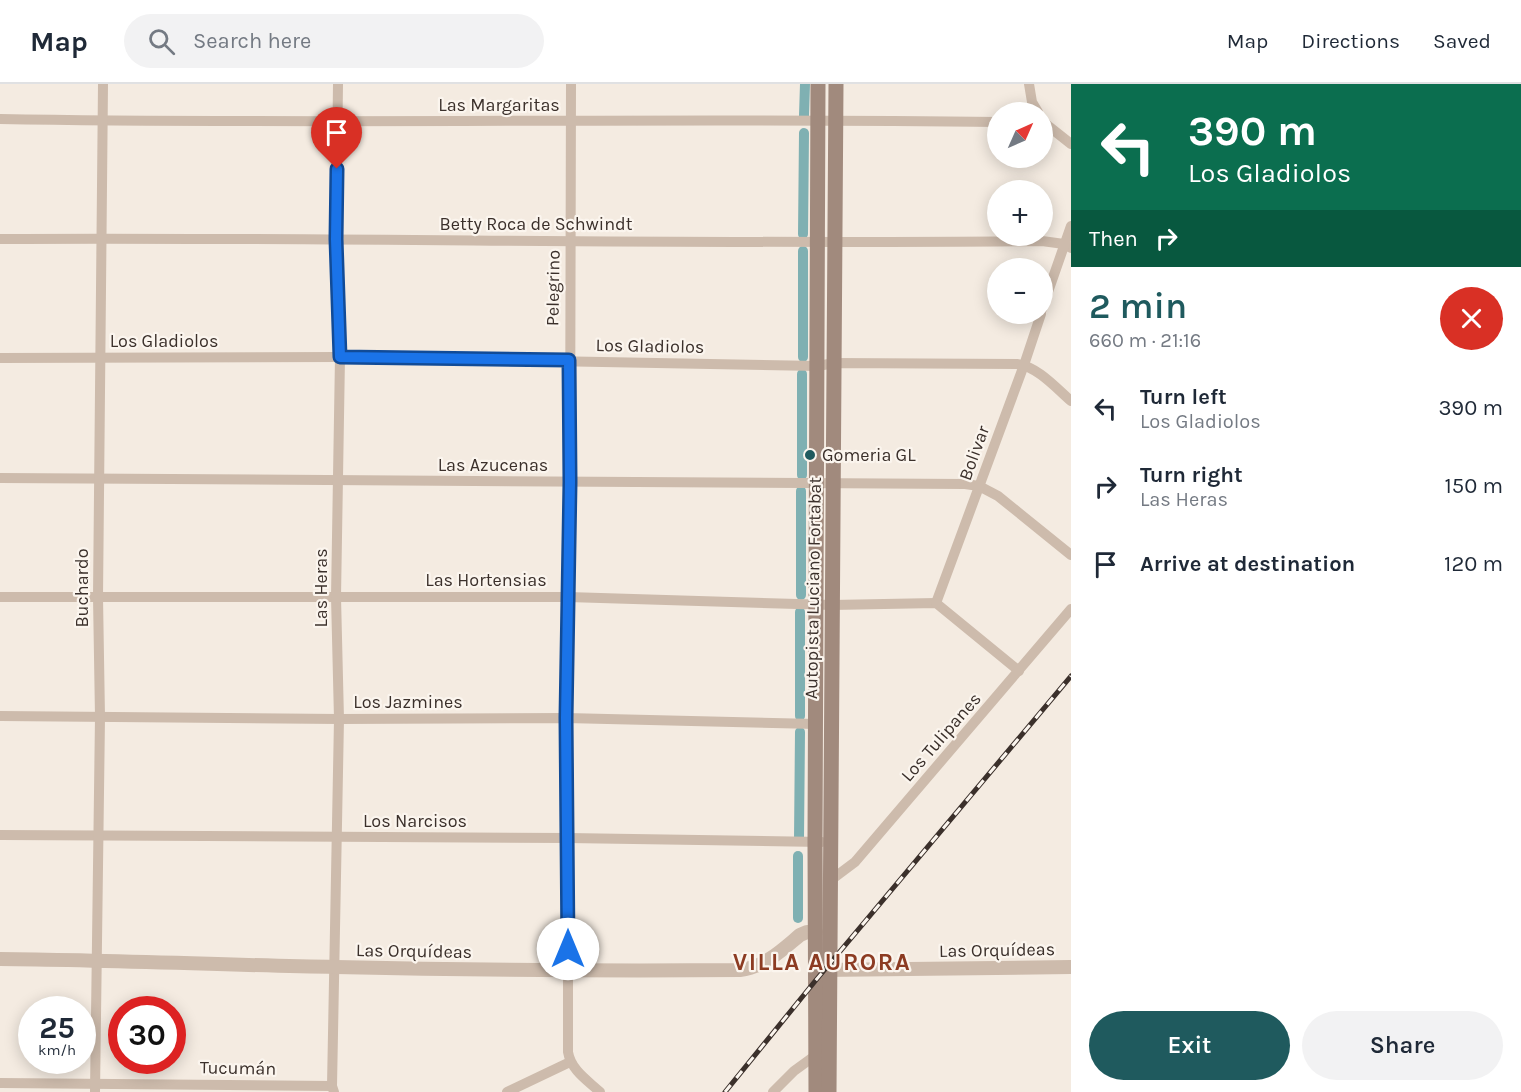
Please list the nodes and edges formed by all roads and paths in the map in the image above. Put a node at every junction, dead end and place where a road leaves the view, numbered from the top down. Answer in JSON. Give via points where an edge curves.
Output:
{"nodes":[{"id":1,"x":103,"y":84,"type":"edge"},
{"id":2,"x":338,"y":84,"type":"edge"},
{"id":3,"x":571,"y":84,"type":"edge"},
{"id":4,"x":818,"y":84,"type":"edge"},
{"id":5,"x":836,"y":84,"type":"edge"},
{"id":6,"x":1029,"y":84,"type":"edge"},
{"id":7,"x":1032,"y":102,"type":"edge"},
{"id":8,"x":0,"y":119,"type":"edge"},
{"id":9,"x":818,"y":120,"type":"junction"},
{"id":10,"x":836,"y":120,"type":"junction"},
{"id":11,"x":102,"y":121,"type":"junction"},
{"id":12,"x":571,"y":121,"type":"junction"},
{"id":13,"x":337,"y":122,"type":"junction"},
{"id":14,"x":987,"y":122,"type":"edge"},
{"id":15,"x":1053,"y":130,"type":"edge"},
{"id":16,"x":1071,"y":144,"type":"edge"},
{"id":17,"x":1071,"y":226,"type":"edge"},
{"id":18,"x":0,"y":238,"type":"edge"},
{"id":19,"x":101,"y":238,"type":"junction"},
{"id":20,"x":336,"y":239,"type":"junction"},
{"id":21,"x":571,"y":240,"type":"junction"},
{"id":22,"x":818,"y":243,"type":"junction"},
{"id":23,"x":834,"y":243,"type":"junction"},
{"id":24,"x":1067,"y":246,"type":"edge"},
{"id":25,"x":1053,"y":281,"type":"edge"},
{"id":26,"x":1038,"y":324,"type":"edge"},
{"id":27,"x":101,"y":357,"type":"junction"},
{"id":28,"x":340,"y":357,"type":"junction"},
{"id":29,"x":0,"y":358,"type":"edge"},
{"id":30,"x":569,"y":360,"type":"junction"},
{"id":31,"x":834,"y":363,"type":"junction"},
{"id":32,"x":1024,"y":365,"type":"junction"},
{"id":33,"x":818,"y":366,"type":"junction"},
{"id":34,"x":1071,"y":401,"type":"edge"},
{"id":35,"x":0,"y":478,"type":"edge"},
{"id":36,"x":100,"y":478,"type":"junction"},
{"id":37,"x":338,"y":480,"type":"junction"},
{"id":38,"x":570,"y":482,"type":"junction"},
{"id":39,"x":817,"y":483,"type":"junction"},
{"id":40,"x":833,"y":483,"type":"junction"},
{"id":41,"x":979,"y":486,"type":"junction"},
{"id":42,"x":1071,"y":555,"type":"edge"},
{"id":43,"x":0,"y":597,"type":"edge"},
{"id":44,"x":98,"y":597,"type":"junction"},
{"id":45,"x":336,"y":597,"type":"junction"},
{"id":46,"x":568,"y":597,"type":"junction"},
{"id":47,"x":936,"y":603,"type":"junction"},
{"id":48,"x":824,"y":604,"type":"junction"},
{"id":49,"x":1071,"y":609,"type":"edge"},
{"id":50,"x":1019,"y":671,"type":"junction"},
{"id":51,"x":0,"y":716,"type":"edge"},
{"id":52,"x":100,"y":717,"type":"junction"},
{"id":53,"x":566,"y":718,"type":"junction"},
{"id":54,"x":339,"y":719,"type":"junction"},
{"id":55,"x":816,"y":724,"type":"junction"},
{"id":56,"x":0,"y":835,"type":"edge"},
{"id":57,"x":99,"y":835,"type":"junction"},
{"id":58,"x":335,"y":837,"type":"junction"},
{"id":59,"x":568,"y":838,"type":"junction"},
{"id":60,"x":822,"y":842,"type":"junction"},
{"id":61,"x":831,"y":880,"type":"junction"},
{"id":62,"x":816,"y":932,"type":"junction"},
{"id":63,"x":0,"y":959,"type":"edge"},
{"id":64,"x":97,"y":960,"type":"junction"},
{"id":65,"x":1071,"y":967,"type":"edge"},
{"id":66,"x":335,"y":968,"type":"junction"},
{"id":67,"x":822,"y":970,"type":"junction"},
{"id":68,"x":568,"y":971,"type":"junction"},
{"id":69,"x":816,"y":1055,"type":"junction"},
{"id":70,"x":570,"y":1062,"type":"junction"},
{"id":71,"x":0,"y":1083,"type":"edge"},
{"id":72,"x":95,"y":1088,"type":"edge"},
{"id":73,"x":333,"y":1089,"type":"edge"},
{"id":74,"x":507,"y":1092,"type":"edge"},
{"id":75,"x":600,"y":1092,"type":"edge"},
{"id":76,"x":773,"y":1092,"type":"edge"},
{"id":77,"x":816,"y":1092,"type":"edge"},
{"id":78,"x":829,"y":1092,"type":"edge"}],
"edges":[{"from":1,"to":11,"type":"street","name":"Buchardo"},
{"from":2,"to":13,"type":"street","name":"Las Heras"},
{"from":3,"to":12,"type":"street","name":"Pelegrino"},
{"from":4,"to":9,"type":"main road","name":"Autopista Luciano Fortabat"},
{"from":5,"to":10,"type":"main road","name":"Autopista Luciano Fortabat"},
{"from":6,"to":7,"type":"street"},
{"from":8,"to":11,"type":"street","name":"Las Margaritas"},
{"from":9,"to":10,"type":"street","name":"Las Margaritas"},
{"from":9,"to":12,"type":"street","name":"Las Margaritas"},
{"from":9,"to":22,"type":"main road","name":"Autopista Luciano Fortabat"},
{"from":10,"to":14,"type":"street","name":"Las Margaritas"},
{"from":10,"to":23,"type":"main road","name":"Autopista Luciano Fortabat"},
{"from":11,"to":13,"type":"street","name":"Las Margaritas"},
{"from":11,"to":19,"type":"street","name":"Buchardo"},
{"from":12,"to":13,"type":"street","name":"Las Margaritas"},
{"from":12,"to":21,"type":"street","name":"Pelegrino"},
{"from":13,"to":20,"type":"street","name":"Las Heras"},
{"from":15,"to":16,"type":"street"},
{"from":17,"to":24,"type":"street"},
{"from":18,"to":19,"type":"street","name":"Betty Roca de Schwindt"},
{"from":19,"to":20,"type":"street","name":"Betty Roca de Schwindt"},
{"from":19,"to":27,"type":"street","name":"Buchardo"},
{"from":20,"to":21,"type":"street","name":"Betty Roca de Schwindt"},
{"from":20,"to":28,"type":"street","name":"Las Heras"},
{"from":21,"to":22,"type":"street","name":"Betty Roca de Schwindt"},
{"from":21,"to":30,"type":"street","name":"Pelegrino"},
{"from":22,"to":23,"type":"street","name":"Betty Roca de Schwindt"},
{"from":22,"to":33,"type":"main road","name":"Autopista Luciano Fortabat"},
{"from":23,"to":24,"type":"street","name":"Betty Roca de Schwindt","via":[[1042,241]]},
{"from":23,"to":31,"type":"main road","name":"Autopista Luciano Fortabat"},
{"from":24,"to":25,"type":"street"},
{"from":26,"to":32,"type":"street","name":"Bolivar"},
{"from":27,"to":28,"type":"street","name":"Los Gladiolos"},
{"from":27,"to":29,"type":"street","name":"Los Gladiolos"},
{"from":27,"to":36,"type":"street","name":"Buchardo"},
{"from":28,"to":30,"type":"street","name":"Los Gladiolos"},
{"from":28,"to":37,"type":"street","name":"Las Heras"},
{"from":30,"to":33,"type":"street","name":"Los Gladiolos"},
{"from":30,"to":38,"type":"street","name":"Pelegrino"},
{"from":31,"to":32,"type":"street","name":"Los Gladiolos"},
{"from":31,"to":33,"type":"street","name":"Los Gladiolos"},
{"from":31,"to":40,"type":"main road","name":"Autopista Luciano Fortabat"},
{"from":32,"to":34,"type":"street"},
{"from":32,"to":41,"type":"street","name":"Bolivar"},
{"from":33,"to":39,"type":"main road","name":"Autopista Luciano Fortabat"},
{"from":35,"to":36,"type":"street","name":"Las Azucenas"},
{"from":36,"to":37,"type":"street","name":"Las Azucenas"},
{"from":36,"to":44,"type":"street","name":"Buchardo"},
{"from":37,"to":38,"type":"street","name":"Las Azucenas"},
{"from":37,"to":45,"type":"street","name":"Las Heras"},
{"from":38,"to":39,"type":"street","name":"Las Azucenas"},
{"from":38,"to":46,"type":"street","name":"Pelegrino"},
{"from":39,"to":40,"type":"street","name":"Las Azucenas"},
{"from":39,"to":48,"type":"main road","name":"Autopista Luciano Fortabat"},
{"from":40,"to":41,"type":"street","name":"Las Azucenas"},
{"from":40,"to":48,"type":"main road","name":"Autopista Luciano Fortabat"},
{"from":41,"to":42,"type":"street","name":"Las Azucenas","via":[[998,496]]},
{"from":41,"to":47,"type":"street","name":"Bolivar"},
{"from":43,"to":44,"type":"street","name":"Las Hortensias"},
{"from":44,"to":45,"type":"street","name":"Las Hortensias"},
{"from":44,"to":52,"type":"street","name":"Buchardo"},
{"from":45,"to":46,"type":"street","name":"Las Hortensias"},
{"from":45,"to":54,"type":"street","name":"Las Heras"},
{"from":46,"to":48,"type":"street","name":"Las Hortensias"},
{"from":46,"to":53,"type":"street","name":"Pelegrino"},
{"from":47,"to":48,"type":"street","name":"Las Hortensias"},
{"from":47,"to":50,"type":"street"},
{"from":48,"to":55,"type":"main road","name":"Autopista Luciano Fortabat"},
{"from":48,"to":60,"type":"main road","name":"Autopista Luciano Fortabat"},
{"from":49,"to":50,"type":"street","name":"Los Tulipanes"},
{"from":50,"to":61,"type":"street","name":"Los Tulipanes","via":[[855,862]]},
{"from":51,"to":52,"type":"street","name":"Los Jazmines"},
{"from":52,"to":54,"type":"street","name":"Los Jazmines"},
{"from":52,"to":57,"type":"street","name":"Buchardo"},
{"from":53,"to":54,"type":"street","name":"Los Jazmines"},
{"from":53,"to":55,"type":"street","name":"Los Jazmines"},
{"from":53,"to":59,"type":"street","name":"Pelegrino"},
{"from":54,"to":58,"type":"street","name":"Las Heras"},
{"from":55,"to":60,"type":"main road","name":"Autopista Luciano Fortabat"},
{"from":56,"to":57,"type":"street","name":"Los Narcisos"},
{"from":57,"to":58,"type":"street","name":"Los Narcisos"},
{"from":57,"to":64,"type":"street","name":"Buchardo"},
{"from":58,"to":59,"type":"street","name":"Los Narcisos"},
{"from":58,"to":66,"type":"street","name":"Las Heras"},
{"from":59,"to":60,"type":"street","name":"Los Narcisos"},
{"from":59,"to":68,"type":"street","name":"Pelegrino"},
{"from":60,"to":61,"type":"main road","name":"Autopista Luciano Fortabat"},
{"from":60,"to":62,"type":"main road","name":"Autopista Luciano Fortabat"},
{"from":61,"to":67,"type":"main road","name":"Autopista Luciano Fortabat"},
{"from":62,"to":67,"type":"main road","name":"Autopista Luciano Fortabat"},
{"from":62,"to":68,"type":"street","name":"Las Orquídeas","via":[[800,935],[751,969]]},
{"from":63,"to":64,"type":"street","name":"Las Orquídeas"},
{"from":64,"to":66,"type":"street","name":"Las Orquídeas"},
{"from":64,"to":72,"type":"street","name":"Buchardo"},
{"from":65,"to":67,"type":"street","name":"Las Orquídeas"},
{"from":66,"to":68,"type":"street","name":"Las Orquídeas"},
{"from":66,"to":73,"type":"street","name":"Las Heras"},
{"from":67,"to":69,"type":"main road","name":"Autopista Luciano Fortabat"},
{"from":67,"to":78,"type":"main road","name":"Autopista Luciano Fortabat"},
{"from":68,"to":70,"type":"street","name":"Pelegrino"},
{"from":69,"to":76,"type":"street"},
{"from":69,"to":77,"type":"main road","name":"Autopista Luciano Fortabat"},
{"from":70,"to":74,"type":"street"},
{"from":70,"to":75,"type":"street"},
{"from":71,"to":72,"type":"street","name":"Tucumán"},
{"from":72,"to":73,"type":"street","name":"Tucumán"}]}
